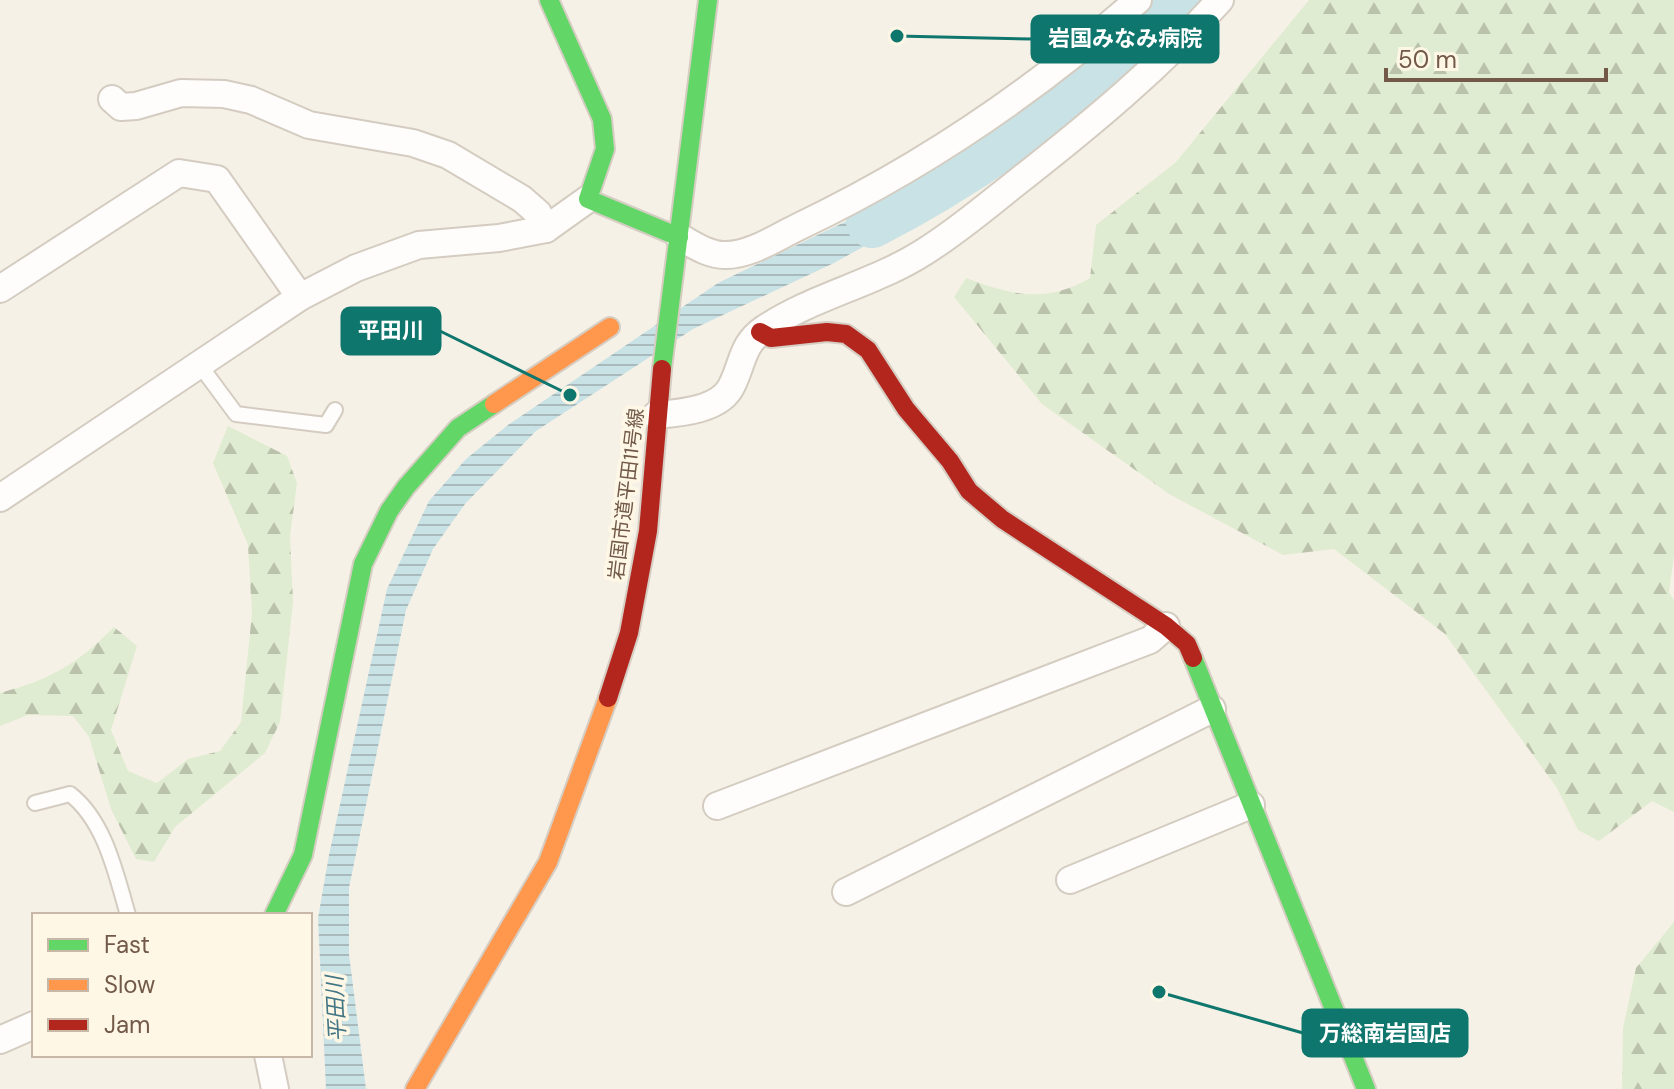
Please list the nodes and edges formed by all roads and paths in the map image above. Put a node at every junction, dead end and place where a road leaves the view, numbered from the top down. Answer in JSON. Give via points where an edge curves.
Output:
{"nodes":[{"id":1,"x":549,"y":0,"type":"edge"},
{"id":2,"x":708,"y":0,"type":"edge"},
{"id":3,"x":1138,"y":0,"type":"edge"},
{"id":4,"x":1220,"y":0,"type":"edge"},
{"id":5,"x":112,"y":99,"type":"dead end"},
{"id":6,"x":588,"y":199,"type":"junction"},
{"id":7,"x":546,"y":229,"type":"junction"},
{"id":8,"x":679,"y":237,"type":"junction"},
{"id":9,"x":3,"y":280,"type":"edge"},
{"id":10,"x":300,"y":297,"type":"junction"},
{"id":11,"x":610,"y":327,"type":"dead end"},
{"id":12,"x":760,"y":332,"type":"junction"},
{"id":13,"x":199,"y":364,"type":"junction"},
{"id":14,"x":335,"y":410,"type":"dead end"},
{"id":15,"x":656,"y":415,"type":"junction"},
{"id":16,"x":0,"y":498,"type":"edge"},
{"id":17,"x":1166,"y":626,"type":"junction"},
{"id":18,"x":1212,"y":709,"type":"junction"},
{"id":19,"x":35,"y":803,"type":"dead end"},
{"id":20,"x":1251,"y":805,"type":"junction"},
{"id":21,"x":717,"y":806,"type":"dead end"},
{"id":22,"x":1070,"y":880,"type":"dead end"},
{"id":23,"x":846,"y":892,"type":"dead end"},
{"id":24,"x":127,"y":913,"type":"edge"},
{"id":25,"x":275,"y":913,"type":"edge"},
{"id":26,"x":32,"y":1026,"type":"edge"},
{"id":27,"x":0,"y":1040,"type":"edge"},
{"id":28,"x":268,"y":1057,"type":"edge"},
{"id":29,"x":275,"y":1089,"type":"edge"},
{"id":30,"x":415,"y":1089,"type":"edge"},
{"id":31,"x":1366,"y":1089,"type":"edge"}],
"edges":[{"from":1,"to":6,"type":"street","via":[[606,133]]},
{"from":2,"to":8,"type":"street","name":"岩国市道平田11号線"},
{"from":3,"to":8,"type":"street","via":[[982,124],[853,201],[750,249],[725,255]]},
{"from":4,"to":12,"type":"street","via":[[1099,118],[964,224],[922,253]]},
{"from":5,"to":7,"type":"street","via":[[121,107],[181,93],[224,94],[309,125],[413,143],[448,155],[522,199]]},
{"from":6,"to":7,"type":"street"},
{"from":6,"to":8,"type":"street"},
{"from":7,"to":10,"type":"street","via":[[419,245],[356,268]]},
{"from":8,"to":15,"type":"street","name":"岩国市道平田11号線"},
{"from":9,"to":10,"type":"street","via":[[179,173],[217,179]]},
{"from":10,"to":13,"type":"street"},
{"from":11,"to":25,"type":"street","via":[[458,428],[389,511],[363,564],[303,855]]},
{"from":12,"to":15,"type":"street","via":[[748,342],[732,387],[720,400]]},
{"from":12,"to":17,"type":"street","via":[[771,338],[846,334],[868,350],[969,491],[1002,519]]},
{"from":13,"to":14,"type":"lane","via":[[236,414],[326,425]]},
{"from":13,"to":16,"type":"street"},
{"from":15,"to":30,"type":"street","name":"岩国市道平田11号線","via":[[648,531],[632,619],[594,743],[548,862]]},
{"from":17,"to":18,"type":"street","via":[[1187,644]]},
{"from":17,"to":21,"type":"street","via":[[1150,640]]},
{"from":18,"to":20,"type":"street"},
{"from":18,"to":23,"type":"street"},
{"from":19,"to":24,"type":"lane","via":[[70,794],[86,807]]},
{"from":20,"to":22,"type":"street"},
{"from":20,"to":31,"type":"street"},
{"from":26,"to":27,"type":"street"},
{"from":28,"to":29,"type":"street"}]}
